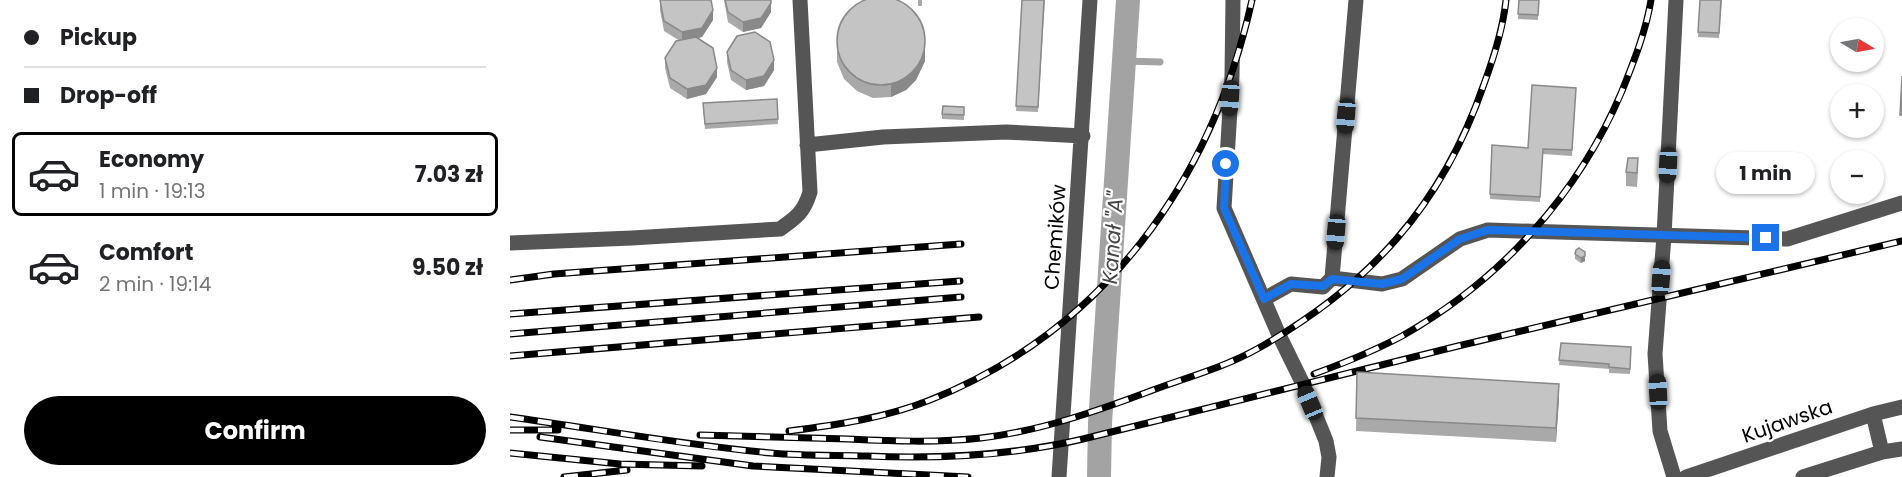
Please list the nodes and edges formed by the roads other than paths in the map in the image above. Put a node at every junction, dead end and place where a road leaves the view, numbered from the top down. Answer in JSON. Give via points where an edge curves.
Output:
{"nodes":[{"id":1,"x":800,"y":0,"type":"edge"},
{"id":2,"x":1090,"y":0,"type":"edge"},
{"id":3,"x":1233,"y":0,"type":"edge"},
{"id":4,"x":1356,"y":0,"type":"edge"},
{"id":5,"x":1676,"y":0,"type":"edge"},
{"id":6,"x":1083,"y":136,"type":"junction"},
{"id":7,"x":807,"y":145,"type":"junction"},
{"id":8,"x":1902,"y":203,"type":"edge"},
{"id":9,"x":1664,"y":236,"type":"junction"},
{"id":10,"x":510,"y":243,"type":"edge"},
{"id":11,"x":1332,"y":279,"type":"junction"},
{"id":12,"x":1264,"y":299,"type":"junction"},
{"id":13,"x":1902,"y":407,"type":"edge"},
{"id":14,"x":1873,"y":414,"type":"junction"},
{"id":15,"x":1902,"y":449,"type":"edge"},
{"id":16,"x":1882,"y":452,"type":"junction"},
{"id":17,"x":1059,"y":477,"type":"edge"},
{"id":18,"x":1327,"y":477,"type":"edge"},
{"id":19,"x":1674,"y":477,"type":"edge"},
{"id":20,"x":1686,"y":477,"type":"edge"},
{"id":21,"x":1803,"y":477,"type":"edge"}],
"edges":[{"from":1,"to":7,"type":"street"},
{"from":2,"to":6,"type":"street","name":"Chemików"},
{"from":3,"to":12,"type":"street","via":[[1224,208]]},
{"from":4,"to":11,"type":"street"},
{"from":5,"to":9,"type":"street"},
{"from":6,"to":7,"type":"street","via":[[1006,132]]},
{"from":6,"to":17,"type":"street","name":"Chemików"},
{"from":7,"to":10,"type":"street","via":[[810,192],[806,207],[780,229]]},
{"from":8,"to":9,"type":"street","via":[[1787,239]]},
{"from":9,"to":11,"type":"street","via":[[1488,230],[1460,239],[1402,279],[1382,284]]},
{"from":9,"to":19,"type":"street","via":[[1655,354],[1660,431]]},
{"from":11,"to":12,"type":"street","via":[[1323,286],[1291,284]]},
{"from":12,"to":18,"type":"street","via":[[1326,441]]},
{"from":13,"to":14,"type":"street","name":"Kujawska"},
{"from":14,"to":16,"type":"street"},
{"from":14,"to":20,"type":"street","name":"Kujawska"},
{"from":15,"to":16,"type":"street"},
{"from":16,"to":21,"type":"street"}]}
